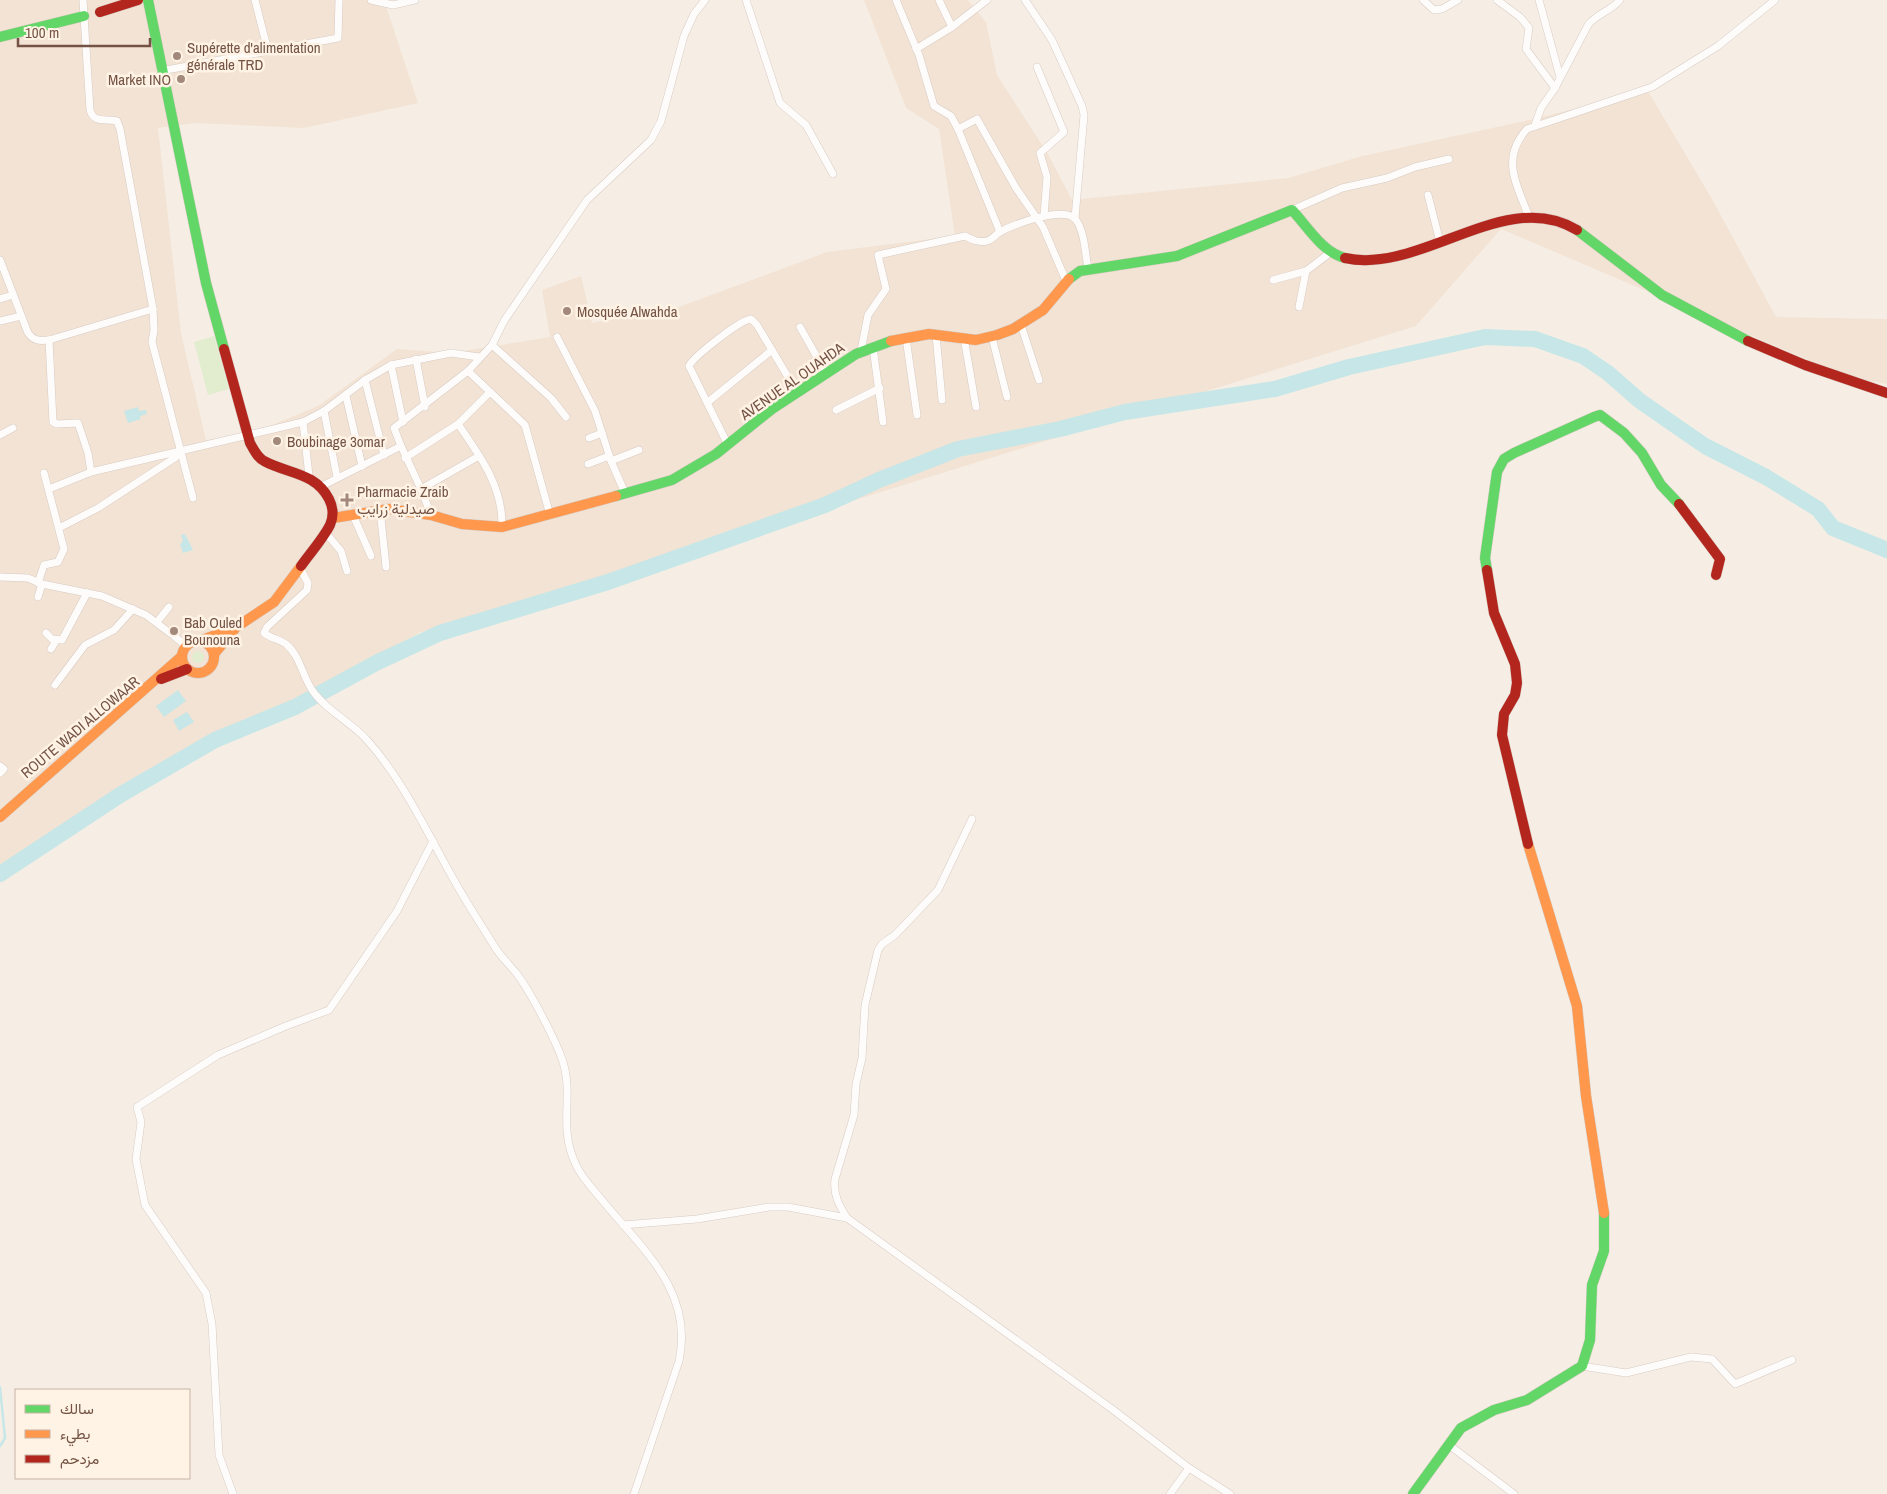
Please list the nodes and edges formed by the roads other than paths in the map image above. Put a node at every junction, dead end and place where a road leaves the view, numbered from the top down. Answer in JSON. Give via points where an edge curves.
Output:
{"nodes":[{"id":1,"x":83,"y":0,"type":"edge"},
{"id":2,"x":138,"y":0,"type":"edge"},
{"id":3,"x":148,"y":0,"type":"edge"},
{"id":4,"x":255,"y":0,"type":"edge"},
{"id":5,"x":339,"y":0,"type":"edge"},
{"id":6,"x":371,"y":0,"type":"edge"},
{"id":7,"x":415,"y":0,"type":"edge"},
{"id":8,"x":706,"y":0,"type":"edge"},
{"id":9,"x":746,"y":0,"type":"edge"},
{"id":10,"x":896,"y":0,"type":"edge"},
{"id":11,"x":939,"y":0,"type":"edge"},
{"id":12,"x":987,"y":0,"type":"edge"},
{"id":13,"x":1025,"y":0,"type":"edge"},
{"id":14,"x":1423,"y":0,"type":"edge"},
{"id":15,"x":1458,"y":0,"type":"edge"},
{"id":16,"x":1497,"y":0,"type":"edge"},
{"id":17,"x":1539,"y":0,"type":"edge"},
{"id":18,"x":1620,"y":0,"type":"edge"},
{"id":19,"x":1775,"y":0,"type":"edge"},
{"id":20,"x":100,"y":12,"type":"dead end"},
{"id":21,"x":84,"y":16,"type":"junction"},
{"id":22,"x":952,"y":27,"type":"junction"},
{"id":23,"x":0,"y":37,"type":"edge"},
{"id":24,"x":916,"y":49,"type":"junction"},
{"id":25,"x":268,"y":51,"type":"junction"},
{"id":26,"x":1036,"y":67,"type":"dead end"},
{"id":27,"x":161,"y":71,"type":"junction"},
{"id":28,"x":1560,"y":76,"type":"junction"},
{"id":29,"x":1555,"y":88,"type":"junction"},
{"id":30,"x":1535,"y":125,"type":"junction"},
{"id":31,"x":958,"y":129,"type":"junction"},
{"id":32,"x":1450,"y":159,"type":"dead end"},
{"id":33,"x":833,"y":174,"type":"dead end"},
{"id":34,"x":1428,"y":195,"type":"dead end"},
{"id":35,"x":1292,"y":210,"type":"junction"},
{"id":36,"x":1044,"y":216,"type":"junction"},
{"id":37,"x":1529,"y":217,"type":"junction"},
{"id":38,"x":1075,"y":218,"type":"junction"},
{"id":39,"x":1036,"y":219,"type":"junction"},
{"id":40,"x":1000,"y":232,"type":"junction"},
{"id":41,"x":1440,"y":242,"type":"junction"},
{"id":42,"x":1331,"y":252,"type":"junction"},
{"id":43,"x":0,"y":262,"type":"edge"},
{"id":44,"x":1088,"y":268,"type":"junction"},
{"id":45,"x":1306,"y":271,"type":"junction"},
{"id":46,"x":1273,"y":280,"type":"dead end"},
{"id":47,"x":1067,"y":283,"type":"junction"},
{"id":48,"x":13,"y":294,"type":"junction"},
{"id":49,"x":0,"y":299,"type":"edge"},
{"id":50,"x":1299,"y":307,"type":"dead end"},
{"id":51,"x":153,"y":308,"type":"junction"},
{"id":52,"x":21,"y":316,"type":"junction"},
{"id":53,"x":0,"y":321,"type":"edge"},
{"id":54,"x":1021,"y":325,"type":"junction"},
{"id":55,"x":800,"y":327,"type":"dead end"},
{"id":56,"x":936,"y":335,"type":"junction"},
{"id":57,"x":557,"y":337,"type":"dead end"},
{"id":58,"x":992,"y":337,"type":"junction"},
{"id":59,"x":906,"y":338,"type":"junction"},
{"id":60,"x":964,"y":338,"type":"junction"},
{"id":61,"x":49,"y":340,"type":"junction"},
{"id":62,"x":492,"y":346,"type":"junction"},
{"id":63,"x":874,"y":346,"type":"junction"},
{"id":64,"x":772,"y":350,"type":"junction"},
{"id":65,"x":862,"y":351,"type":"junction"},
{"id":66,"x":479,"y":357,"type":"junction"},
{"id":67,"x":416,"y":359,"type":"junction"},
{"id":68,"x":390,"y":365,"type":"junction"},
{"id":69,"x":468,"y":371,"type":"junction"},
{"id":70,"x":826,"y":373,"type":"junction"},
{"id":71,"x":365,"y":380,"type":"junction"},
{"id":72,"x":1039,"y":380,"type":"dead end"},
{"id":73,"x":880,"y":388,"type":"junction"},
{"id":74,"x":490,"y":392,"type":"junction"},
{"id":75,"x":797,"y":392,"type":"junction"},
{"id":76,"x":1887,"y":392,"type":"edge"},
{"id":77,"x":346,"y":396,"type":"junction"},
{"id":78,"x":1008,"y":397,"type":"dead end"},
{"id":79,"x":942,"y":400,"type":"dead end"},
{"id":80,"x":708,"y":402,"type":"junction"},
{"id":81,"x":425,"y":407,"type":"junction"},
{"id":82,"x":976,"y":407,"type":"dead end"},
{"id":83,"x":836,"y":410,"type":"dead end"},
{"id":84,"x":324,"y":412,"type":"junction"},
{"id":85,"x":916,"y":415,"type":"dead end"},
{"id":86,"x":566,"y":417,"type":"dead end"},
{"id":87,"x":303,"y":422,"type":"junction"},
{"id":88,"x":403,"y":422,"type":"junction"},
{"id":89,"x":883,"y":422,"type":"dead end"},
{"id":90,"x":458,"y":424,"type":"junction"},
{"id":91,"x":13,"y":428,"type":"dead end"},
{"id":92,"x":602,"y":433,"type":"junction"},
{"id":93,"x":0,"y":435,"type":"edge"},
{"id":94,"x":247,"y":436,"type":"junction"},
{"id":95,"x":589,"y":438,"type":"dead end"},
{"id":96,"x":728,"y":445,"type":"junction"},
{"id":97,"x":401,"y":446,"type":"junction"},
{"id":98,"x":180,"y":449,"type":"junction"},
{"id":99,"x":639,"y":450,"type":"dead end"},
{"id":100,"x":384,"y":455,"type":"junction"},
{"id":101,"x":479,"y":456,"type":"junction"},
{"id":102,"x":406,"y":458,"type":"junction"},
{"id":103,"x":610,"y":458,"type":"junction"},
{"id":104,"x":588,"y":464,"type":"dead end"},
{"id":105,"x":362,"y":466,"type":"junction"},
{"id":106,"x":90,"y":472,"type":"junction"},
{"id":107,"x":44,"y":473,"type":"dead end"},
{"id":108,"x":309,"y":476,"type":"junction"},
{"id":109,"x":337,"y":477,"type":"junction"},
{"id":110,"x":322,"y":486,"type":"junction"},
{"id":111,"x":49,"y":489,"type":"junction"},
{"id":112,"x":421,"y":489,"type":"junction"},
{"id":113,"x":625,"y":493,"type":"junction"},
{"id":114,"x":192,"y":498,"type":"dead end"},
{"id":115,"x":380,"y":509,"type":"junction"},
{"id":116,"x":353,"y":515,"type":"junction"},
{"id":117,"x":431,"y":515,"type":"junction"},
{"id":118,"x":550,"y":515,"type":"junction"},
{"id":119,"x":333,"y":518,"type":"junction"},
{"id":120,"x":502,"y":527,"type":"junction"},
{"id":121,"x":59,"y":528,"type":"junction"},
{"id":122,"x":325,"y":532,"type":"junction"},
{"id":123,"x":371,"y":556,"type":"dead end"},
{"id":124,"x":299,"y":566,"type":"junction"},
{"id":125,"x":386,"y":568,"type":"dead end"},
{"id":126,"x":347,"y":571,"type":"dead end"},
{"id":127,"x":1716,"y":575,"type":"dead end"},
{"id":128,"x":2,"y":579,"type":"edge"},
{"id":129,"x":40,"y":583,"type":"junction"},
{"id":130,"x":86,"y":593,"type":"junction"},
{"id":131,"x":38,"y":597,"type":"dead end"},
{"id":132,"x":169,"y":607,"type":"dead end"},
{"id":133,"x":133,"y":609,"type":"junction"},
{"id":134,"x":157,"y":622,"type":"junction"},
{"id":135,"x":235,"y":628,"type":"junction"},
{"id":136,"x":46,"y":633,"type":"dead end"},
{"id":137,"x":202,"y":640,"type":"junction"},
{"id":138,"x":56,"y":641,"type":"junction"},
{"id":139,"x":51,"y":649,"type":"dead end"},
{"id":140,"x":184,"y":651,"type":"junction"},
{"id":141,"x":214,"y":654,"type":"junction"},
{"id":142,"x":187,"y":669,"type":"junction"},
{"id":143,"x":158,"y":680,"type":"junction"},
{"id":144,"x":54,"y":685,"type":"dead end"},
{"id":145,"x":0,"y":766,"type":"edge"},
{"id":146,"x":0,"y":773,"type":"edge"},
{"id":147,"x":0,"y":817,"type":"edge"},
{"id":148,"x":972,"y":819,"type":"dead end"},
{"id":149,"x":433,"y":841,"type":"junction"},
{"id":150,"x":847,"y":1218,"type":"junction"},
{"id":151,"x":622,"y":1225,"type":"junction"},
{"id":152,"x":1792,"y":1360,"type":"dead end"},
{"id":153,"x":1582,"y":1366,"type":"junction"},
{"id":154,"x":1449,"y":1445,"type":"junction"},
{"id":155,"x":1188,"y":1468,"type":"junction"},
{"id":156,"x":233,"y":1494,"type":"edge"},
{"id":157,"x":634,"y":1494,"type":"edge"},
{"id":158,"x":1170,"y":1494,"type":"edge"},
{"id":159,"x":1230,"y":1494,"type":"edge"},
{"id":160,"x":1412,"y":1494,"type":"edge"},
{"id":161,"x":1514,"y":1494,"type":"edge"}],
"edges":[{"from":1,"to":21,"type":"street"},
{"from":2,"to":20,"type":"street"},
{"from":3,"to":27,"type":"street"},
{"from":4,"to":25,"type":"street"},
{"from":5,"to":25,"type":"street","via":[[338,38]]},
{"from":6,"to":7,"type":"street","via":[[393,5]]},
{"from":8,"to":62,"type":"street","via":[[694,14],[684,36],[655,133],[587,200],[514,306]]},
{"from":9,"to":33,"type":"street","via":[[780,103],[806,125]]},
{"from":10,"to":24,"type":"street"},
{"from":11,"to":22,"type":"street"},
{"from":12,"to":22,"type":"street"},
{"from":13,"to":38,"type":"street","via":[[1052,40],[1082,106]]},
{"from":14,"to":15,"type":"street","via":[[1430,8],[1438,10]]},
{"from":16,"to":29,"type":"street","via":[[1529,28],[1526,49]]},
{"from":17,"to":28,"type":"street"},
{"from":18,"to":28,"type":"street","via":[[1591,21]]},
{"from":19,"to":30,"type":"street","via":[[1718,46],[1652,87]]},
{"from":21,"to":23,"type":"street"},
{"from":21,"to":51,"type":"street","via":[[90,110],[92,117],[117,121],[120,128]]},
{"from":22,"to":24,"type":"street"},
{"from":24,"to":31,"type":"street","via":[[934,106],[951,116]]},
{"from":25,"to":27,"type":"street"},
{"from":26,"to":36,"type":"street","via":[[1064,132],[1040,153],[1048,177]]},
{"from":27,"to":94,"type":"street","via":[[208,292]]},
{"from":28,"to":29,"type":"street"},
{"from":29,"to":30,"type":"street","via":[[1541,108]]},
{"from":30,"to":37,"type":"street","via":[[1527,129],[1515,145],[1511,161]]},
{"from":31,"to":39,"type":"street","via":[[977,119]]},
{"from":31,"to":40,"type":"street"},
{"from":32,"to":35,"type":"street","via":[[1373,182],[1353,184]]},
{"from":34,"to":41,"type":"street"},
{"from":35,"to":42,"type":"street"},
{"from":35,"to":44,"type":"street","name":"AVENUE AL OUAHDA","via":[[1171,258]]},
{"from":36,"to":38,"type":"street","via":[[1058,214]]},
{"from":36,"to":39,"type":"street"},
{"from":37,"to":41,"type":"street","via":[[1491,225]]},
{"from":37,"to":76,"type":"street","via":[[1547,218],[1578,232],[1640,280],[1723,328],[1799,363]]},
{"from":38,"to":44,"type":"street"},
{"from":39,"to":40,"type":"street"},
{"from":39,"to":47,"type":"street"},
{"from":40,"to":65,"type":"street","via":[[989,241],[975,241],[966,236],[878,255],[886,289],[868,315]]},
{"from":41,"to":42,"type":"street","via":[[1377,260],[1337,256]]},
{"from":42,"to":45,"type":"street"},
{"from":43,"to":48,"type":"street"},
{"from":44,"to":47,"type":"street","name":"AVENUE AL OUAHDA"},
{"from":45,"to":46,"type":"street"},
{"from":45,"to":50,"type":"street"},
{"from":47,"to":54,"type":"street","name":"AVENUE AL OUAHDA","via":[[1043,310]]},
{"from":48,"to":49,"type":"street"},
{"from":48,"to":52,"type":"street"},
{"from":51,"to":61,"type":"street"},
{"from":51,"to":98,"type":"street","via":[[152,342]]},
{"from":52,"to":53,"type":"street"},
{"from":52,"to":61,"type":"street","via":[[32,339]]},
{"from":54,"to":58,"type":"street","name":"AVENUE AL OUAHDA"},
{"from":54,"to":72,"type":"street"},
{"from":55,"to":70,"type":"street"},
{"from":56,"to":59,"type":"street","name":"AVENUE AL OUAHDA"},
{"from":56,"to":60,"type":"street","name":"AVENUE AL OUAHDA"},
{"from":56,"to":79,"type":"street"},
{"from":57,"to":92,"type":"street"},
{"from":58,"to":60,"type":"street","name":"AVENUE AL OUAHDA"},
{"from":58,"to":78,"type":"street"},
{"from":59,"to":63,"type":"street","name":"AVENUE AL OUAHDA"},
{"from":59,"to":85,"type":"street"},
{"from":60,"to":82,"type":"street"},
{"from":61,"to":106,"type":"street","via":[[53,422],[78,423],[88,453]]},
{"from":62,"to":66,"type":"street"},
{"from":62,"to":86,"type":"street","via":[[551,398]]},
{"from":63,"to":65,"type":"street","name":"AVENUE AL OUAHDA"},
{"from":63,"to":73,"type":"street"},
{"from":64,"to":75,"type":"street"},
{"from":64,"to":80,"type":"street"},
{"from":64,"to":80,"type":"street","via":[[757,325],[747,319],[695,358],[690,363],[690,371]]},
{"from":65,"to":70,"type":"street","name":"AVENUE AL OUAHDA"},
{"from":66,"to":67,"type":"street","via":[[451,353]]},
{"from":66,"to":69,"type":"street"},
{"from":67,"to":68,"type":"street"},
{"from":67,"to":81,"type":"street"},
{"from":68,"to":71,"type":"street"},
{"from":68,"to":88,"type":"street"},
{"from":69,"to":74,"type":"street"},
{"from":69,"to":81,"type":"street"},
{"from":70,"to":75,"type":"street","name":"AVENUE AL OUAHDA"},
{"from":71,"to":77,"type":"street"},
{"from":71,"to":100,"type":"street"},
{"from":73,"to":83,"type":"street"},
{"from":73,"to":89,"type":"street"},
{"from":74,"to":90,"type":"street"},
{"from":74,"to":118,"type":"street","via":[[525,425]]},
{"from":75,"to":96,"type":"street","name":"AVENUE AL OUAHDA"},
{"from":77,"to":84,"type":"street"},
{"from":77,"to":105,"type":"street"},
{"from":80,"to":96,"type":"street"},
{"from":81,"to":88,"type":"street"},
{"from":84,"to":87,"type":"street"},
{"from":84,"to":109,"type":"street"},
{"from":87,"to":94,"type":"street"},
{"from":87,"to":108,"type":"street"},
{"from":88,"to":97,"type":"street","via":[[394,428]]},
{"from":90,"to":101,"type":"street"},
{"from":90,"to":102,"type":"street"},
{"from":91,"to":93,"type":"street"},
{"from":92,"to":95,"type":"street"},
{"from":92,"to":103,"type":"street"},
{"from":94,"to":98,"type":"street"},
{"from":94,"to":108,"type":"street","via":[[263,460]]},
{"from":96,"to":113,"type":"street","name":"AVENUE AL OUAHDA","via":[[672,480]]},
{"from":97,"to":100,"type":"street"},
{"from":97,"to":102,"type":"street"},
{"from":98,"to":106,"type":"street"},
{"from":98,"to":114,"type":"street"},
{"from":98,"to":121,"type":"street","via":[[176,457],[98,508]]},
{"from":99,"to":103,"type":"street"},
{"from":100,"to":105,"type":"street"},
{"from":101,"to":112,"type":"street"},
{"from":101,"to":120,"type":"street","via":[[499,494]]},
{"from":102,"to":112,"type":"street"},
{"from":103,"to":104,"type":"street"},
{"from":103,"to":113,"type":"street"},
{"from":105,"to":109,"type":"street"},
{"from":106,"to":111,"type":"street"},
{"from":107,"to":111,"type":"street"},
{"from":108,"to":110,"type":"street"},
{"from":109,"to":110,"type":"street"},
{"from":110,"to":119,"type":"street","via":[[331,502]]},
{"from":111,"to":121,"type":"street"},
{"from":112,"to":117,"type":"street"},
{"from":113,"to":118,"type":"street","name":"AVENUE AL OUAHDA"},
{"from":115,"to":116,"type":"street","name":"AVENUE AL OUAHDA"},
{"from":115,"to":117,"type":"street","name":"AVENUE AL OUAHDA"},
{"from":115,"to":125,"type":"street"},
{"from":116,"to":119,"type":"street","name":"AVENUE AL OUAHDA"},
{"from":116,"to":123,"type":"street"},
{"from":117,"to":120,"type":"street","name":"AVENUE AL OUAHDA","via":[[462,524]]},
{"from":118,"to":120,"type":"street","name":"AVENUE AL OUAHDA"},
{"from":119,"to":122,"type":"street"},
{"from":121,"to":129,"type":"street","via":[[63,554],[58,562],[44,566]]},
{"from":122,"to":124,"type":"street"},
{"from":122,"to":126,"type":"street","via":[[340,551]]},
{"from":124,"to":135,"type":"street","via":[[274,602]]},
{"from":124,"to":149,"type":"street","via":[[308,583],[307,590],[264,633],[287,644],[316,696],[366,739]]},
{"from":127,"to":153,"type":"street","via":[[1720,558],[1688,512],[1661,485],[1642,453],[1624,433],[1600,415],[1591,416],[1521,448],[1501,462],[1485,558],[1494,612],[1508,642],[1517,682],[1515,695],[1504,714],[1502,736],[1521,822],[1577,1006],[1586,1096],[1606,1218],[1604,1251],[1592,1285],[1590,1340]]},
{"from":128,"to":129,"type":"street","via":[[28,578]]},
{"from":129,"to":130,"type":"street"},
{"from":129,"to":131,"type":"street"},
{"from":130,"to":133,"type":"street"},
{"from":130,"to":138,"type":"street","via":[[66,634],[62,640]]},
{"from":132,"to":134,"type":"street"},
{"from":133,"to":134,"type":"street"},
{"from":133,"to":144,"type":"street","via":[[114,630],[84,645]]},
{"from":134,"to":140,"type":"street","via":[[172,634]]},
{"from":135,"to":137,"type":"street"},
{"from":135,"to":141,"type":"street"},
{"from":136,"to":138,"type":"street"},
{"from":137,"to":140,"type":"street","via":[[194,641]]},
{"from":137,"to":141,"type":"street","via":[[211,646]]},
{"from":138,"to":139,"type":"street"},
{"from":140,"to":142,"type":"street"},
{"from":140,"to":143,"type":"street","name":"ROUTE WADI ALLOWAAR"},
{"from":141,"to":142,"type":"street","via":[[213,664],[206,671],[196,673]]},
{"from":142,"to":143,"type":"street","name":"ROUTE WADI ALLOWAAR"},
{"from":143,"to":147,"type":"street","name":"ROUTE WADI ALLOWAAR"},
{"from":145,"to":146,"type":"street","via":[[4,769]]},
{"from":148,"to":150,"type":"street","via":[[938,890],[878,950],[865,1005],[854,1115],[835,1179],[837,1202]]},
{"from":149,"to":151,"type":"street","via":[[496,948],[518,976],[557,1046],[566,1076],[566,1140],[584,1178]]},
{"from":149,"to":156,"type":"street","via":[[397,911],[329,1010],[218,1055],[137,1107],[141,1122],[136,1159],[145,1205],[206,1293],[212,1324],[219,1455]]},
{"from":150,"to":151,"type":"street","via":[[788,1207],[769,1207],[697,1219]]},
{"from":150,"to":155,"type":"street","via":[[1104,1403]]},
{"from":151,"to":157,"type":"street","via":[[669,1283],[678,1303],[683,1327],[683,1344],[673,1385]]},
{"from":152,"to":153,"type":"street","via":[[1735,1384],[1712,1359],[1691,1358],[1626,1373]]},
{"from":153,"to":154,"type":"street","via":[[1527,1400],[1474,1419],[1461,1428]]},
{"from":154,"to":160,"type":"street"},
{"from":154,"to":161,"type":"street"},
{"from":155,"to":158,"type":"street"},
{"from":155,"to":159,"type":"street"}]}
